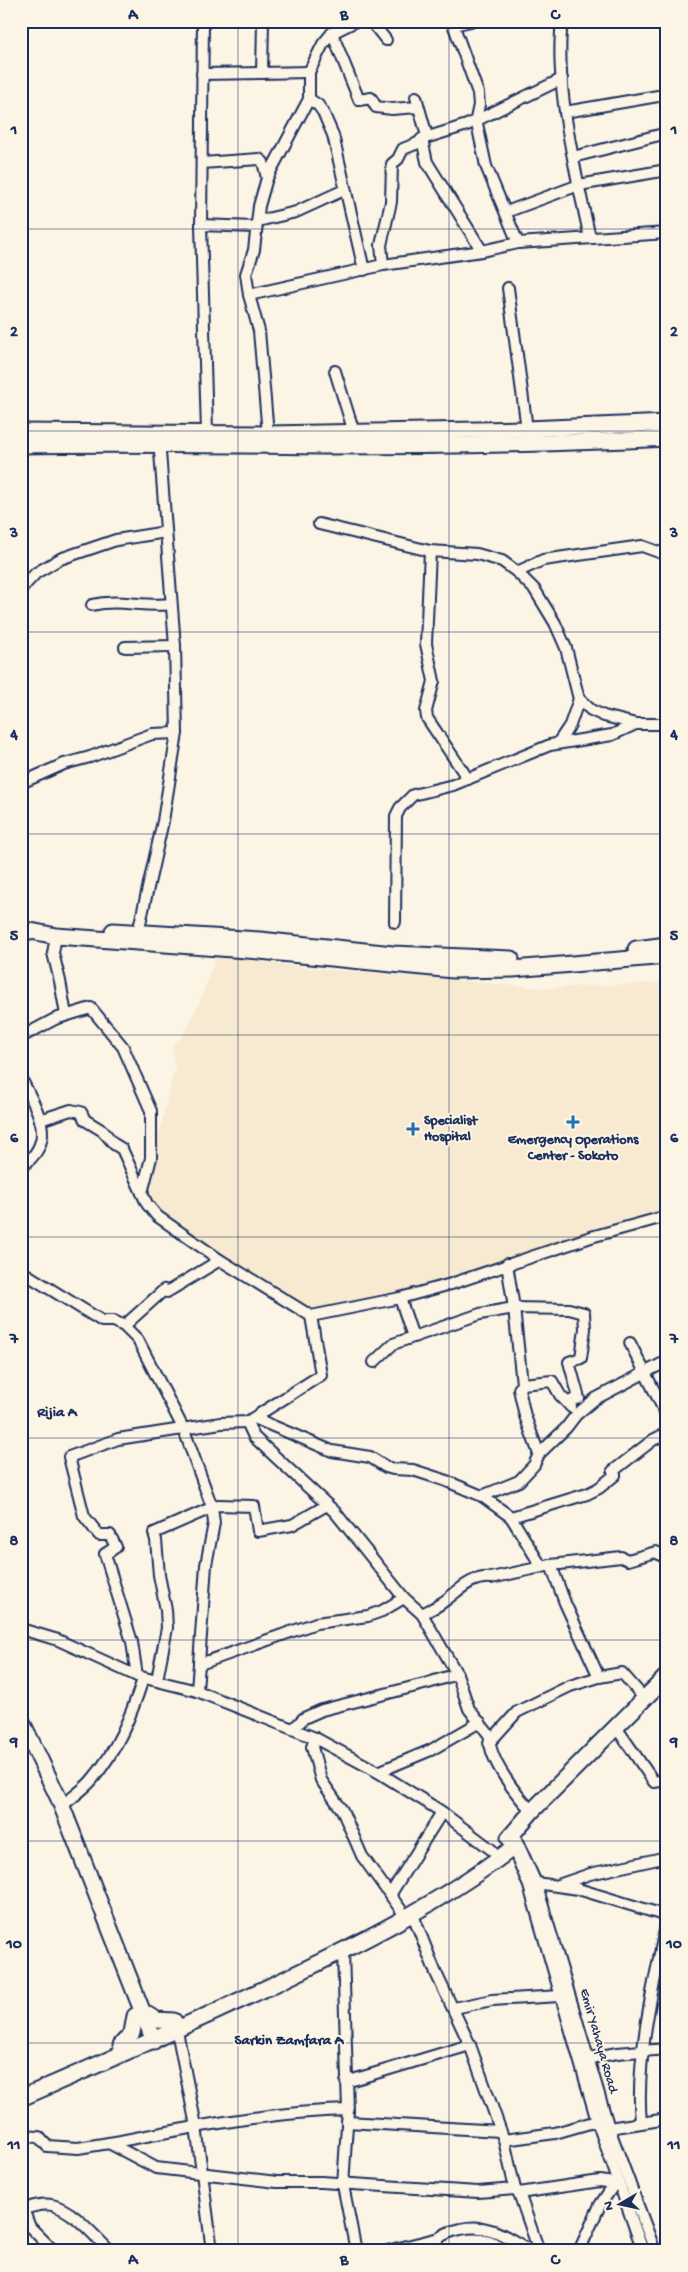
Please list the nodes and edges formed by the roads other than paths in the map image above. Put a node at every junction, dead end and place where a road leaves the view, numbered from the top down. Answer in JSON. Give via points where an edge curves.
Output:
{"nodes":[{"id":1,"x":203,"y":21,"type":"edge"},
{"id":2,"x":263,"y":21,"type":"edge"},
{"id":3,"x":355,"y":21,"type":"edge"},
{"id":4,"x":371,"y":21,"type":"edge"},
{"id":5,"x":470,"y":21,"type":"edge"},
{"id":6,"x":562,"y":21,"type":"edge"},
{"id":7,"x":452,"y":23,"type":"edge"},
{"id":8,"x":332,"y":33,"type":"junction"},
{"id":9,"x":386,"y":40,"type":"dead end"},
{"id":10,"x":309,"y":72,"type":"junction"},
{"id":11,"x":262,"y":73,"type":"junction"},
{"id":12,"x":202,"y":74,"type":"junction"},
{"id":13,"x":562,"y":79,"type":"junction"},
{"id":14,"x":658,"y":96,"type":"dead end"},
{"id":15,"x":309,"y":100,"type":"junction"},
{"id":16,"x":566,"y":112,"type":"junction"},
{"id":17,"x":476,"y":120,"type":"junction"},
{"id":18,"x":667,"y":133,"type":"edge"},
{"id":19,"x":425,"y":137,"type":"junction"},
{"id":20,"x":573,"y":157,"type":"junction"},
{"id":21,"x":202,"y":162,"type":"junction"},
{"id":22,"x":667,"y":170,"type":"edge"},
{"id":23,"x":267,"y":178,"type":"junction"},
{"id":24,"x":578,"y":185,"type":"junction"},
{"id":25,"x":344,"y":190,"type":"junction"},
{"id":26,"x":506,"y":212,"type":"junction"},
{"id":27,"x":256,"y":224,"type":"junction"},
{"id":28,"x":201,"y":225,"type":"junction"},
{"id":29,"x":667,"y":232,"type":"edge"},
{"id":30,"x":590,"y":238,"type":"junction"},
{"id":31,"x":518,"y":243,"type":"junction"},
{"id":32,"x":482,"y":251,"type":"junction"},
{"id":33,"x":383,"y":264,"type":"junction"},
{"id":34,"x":364,"y":270,"type":"junction"},
{"id":35,"x":508,"y":288,"type":"dead end"},
{"id":36,"x":249,"y":295,"type":"junction"},
{"id":37,"x":335,"y":371,"type":"dead end"},
{"id":38,"x":667,"y":423,"type":"edge"},
{"id":39,"x":352,"y":426,"type":"dead end"},
{"id":40,"x":527,"y":429,"type":"junction"},
{"id":41,"x":21,"y":432,"type":"edge"},
{"id":42,"x":207,"y":432,"type":"junction"},
{"id":43,"x":268,"y":434,"type":"junction"},
{"id":44,"x":159,"y":438,"type":"junction"},
{"id":45,"x":667,"y":438,"type":"edge"},
{"id":46,"x":21,"y":445,"type":"edge"},
{"id":47,"x":318,"y":524,"type":"dead end"},
{"id":48,"x":166,"y":532,"type":"junction"},
{"id":49,"x":430,"y":551,"type":"junction"},
{"id":50,"x":667,"y":555,"type":"edge"},
{"id":51,"x":517,"y":572,"type":"junction"},
{"id":52,"x":21,"y":589,"type":"edge"},
{"id":53,"x":171,"y":604,"type":"junction"},
{"id":54,"x":92,"y":605,"type":"dead end"},
{"id":55,"x":175,"y":646,"type":"junction"},
{"id":56,"x":125,"y":647,"type":"dead end"},
{"id":57,"x":579,"y":699,"type":"junction"},
{"id":58,"x":665,"y":722,"type":"edge"},
{"id":59,"x":636,"y":724,"type":"junction"},
{"id":60,"x":177,"y":733,"type":"junction"},
{"id":61,"x":558,"y":743,"type":"junction"},
{"id":62,"x":468,"y":778,"type":"junction"},
{"id":63,"x":21,"y":783,"type":"edge"},
{"id":64,"x":21,"y":922,"type":"edge"},
{"id":65,"x":395,"y":922,"type":"dead end"},
{"id":66,"x":21,"y":929,"type":"edge"},
{"id":67,"x":56,"y":936,"type":"junction"},
{"id":68,"x":137,"y":938,"type":"junction"},
{"id":69,"x":667,"y":945,"type":"edge"},
{"id":70,"x":667,"y":956,"type":"edge"},
{"id":71,"x":66,"y":1015,"type":"junction"},
{"id":72,"x":21,"y":1037,"type":"edge"},
{"id":73,"x":21,"y":1078,"type":"edge"},
{"id":74,"x":40,"y":1120,"type":"junction"},
{"id":75,"x":21,"y":1167,"type":"edge"},
{"id":76,"x":142,"y":1193,"type":"junction"},
{"id":77,"x":667,"y":1216,"type":"edge"},
{"id":78,"x":220,"y":1260,"type":"junction"},
{"id":79,"x":507,"y":1264,"type":"junction"},
{"id":80,"x":21,"y":1271,"type":"edge"},
{"id":81,"x":400,"y":1298,"type":"junction"},
{"id":82,"x":514,"y":1308,"type":"junction"},
{"id":83,"x":311,"y":1316,"type":"junction"},
{"id":84,"x":124,"y":1326,"type":"junction"},
{"id":85,"x":413,"y":1336,"type":"junction"},
{"id":86,"x":630,"y":1343,"type":"dead end"},
{"id":87,"x":667,"y":1361,"type":"edge"},
{"id":88,"x":374,"y":1362,"type":"dead end"},
{"id":89,"x":646,"y":1373,"type":"junction"},
{"id":90,"x":522,"y":1384,"type":"junction"},
{"id":91,"x":568,"y":1402,"type":"junction"},
{"id":92,"x":576,"y":1415,"type":"junction"},
{"id":93,"x":667,"y":1416,"type":"edge"},
{"id":94,"x":250,"y":1420,"type":"junction"},
{"id":95,"x":184,"y":1430,"type":"junction"},
{"id":96,"x":667,"y":1433,"type":"edge"},
{"id":97,"x":539,"y":1454,"type":"junction"},
{"id":98,"x":482,"y":1496,"type":"junction"},
{"id":99,"x":328,"y":1505,"type":"junction"},
{"id":100,"x":212,"y":1507,"type":"junction"},
{"id":101,"x":511,"y":1517,"type":"junction"},
{"id":102,"x":667,"y":1559,"type":"edge"},
{"id":103,"x":546,"y":1566,"type":"junction"},
{"id":104,"x":404,"y":1598,"type":"junction"},
{"id":105,"x":422,"y":1614,"type":"junction"},
{"id":106,"x":21,"y":1629,"type":"edge"},
{"id":107,"x":200,"y":1664,"type":"junction"},
{"id":108,"x":457,"y":1674,"type":"junction"},
{"id":109,"x":667,"y":1676,"type":"edge"},
{"id":110,"x":599,"y":1677,"type":"junction"},
{"id":111,"x":140,"y":1678,"type":"junction"},
{"id":112,"x":157,"y":1680,"type":"junction"},
{"id":113,"x":667,"y":1687,"type":"edge"},
{"id":114,"x":197,"y":1691,"type":"junction"},
{"id":115,"x":644,"y":1698,"type":"junction"},
{"id":116,"x":21,"y":1720,"type":"edge"},
{"id":117,"x":480,"y":1722,"type":"junction"},
{"id":118,"x":293,"y":1729,"type":"junction"},
{"id":119,"x":620,"y":1733,"type":"junction"},
{"id":120,"x":315,"y":1738,"type":"junction"},
{"id":121,"x":21,"y":1739,"type":"edge"},
{"id":122,"x":489,"y":1743,"type":"junction"},
{"id":123,"x":378,"y":1772,"type":"junction"},
{"id":124,"x":667,"y":1780,"type":"edge"},
{"id":125,"x":62,"y":1806,"type":"junction"},
{"id":126,"x":442,"y":1812,"type":"junction"},
{"id":127,"x":532,"y":1812,"type":"junction"},
{"id":128,"x":511,"y":1844,"type":"junction"},
{"id":129,"x":492,"y":1850,"type":"junction"},
{"id":130,"x":667,"y":1857,"type":"edge"},
{"id":131,"x":536,"y":1884,"type":"junction"},
{"id":132,"x":558,"y":1885,"type":"junction"},
{"id":133,"x":390,"y":1895,"type":"junction"},
{"id":134,"x":407,"y":1913,"type":"junction"},
{"id":135,"x":667,"y":1916,"type":"edge"},
{"id":136,"x":667,"y":1921,"type":"edge"},
{"id":137,"x":343,"y":1951,"type":"junction"},
{"id":138,"x":560,"y":1996,"type":"junction"},
{"id":139,"x":454,"y":2008,"type":"junction"},
{"id":140,"x":139,"y":2014,"type":"junction"},
{"id":141,"x":176,"y":2026,"type":"junction"},
{"id":142,"x":148,"y":2038,"type":"junction"},
{"id":143,"x":470,"y":2044,"type":"junction"},
{"id":144,"x":121,"y":2045,"type":"junction"},
{"id":145,"x":667,"y":2049,"type":"edge"},
{"id":146,"x":644,"y":2050,"type":"junction"},
{"id":147,"x":590,"y":2058,"type":"junction"},
{"id":148,"x":346,"y":2082,"type":"junction"},
{"id":149,"x":21,"y":2086,"type":"edge"},
{"id":150,"x":21,"y":2098,"type":"edge"},
{"id":151,"x":348,"y":2110,"type":"junction"},
{"id":152,"x":667,"y":2119,"type":"edge"},
{"id":153,"x":597,"y":2121,"type":"junction"},
{"id":154,"x":347,"y":2122,"type":"junction"},
{"id":155,"x":641,"y":2122,"type":"junction"},
{"id":156,"x":196,"y":2126,"type":"junction"},
{"id":157,"x":609,"y":2128,"type":"junction"},
{"id":158,"x":21,"y":2136,"type":"edge"},
{"id":159,"x":502,"y":2136,"type":"junction"},
{"id":160,"x":109,"y":2143,"type":"junction"},
{"id":161,"x":200,"y":2172,"type":"junction"},
{"id":162,"x":616,"y":2182,"type":"junction"},
{"id":163,"x":343,"y":2185,"type":"junction"},
{"id":164,"x":517,"y":2191,"type":"junction"},
{"id":165,"x":22,"y":2208,"type":"edge"},
{"id":166,"x":54,"y":2251,"type":"edge"},
{"id":167,"x":110,"y":2251,"type":"edge"},
{"id":168,"x":212,"y":2251,"type":"edge"},
{"id":169,"x":356,"y":2251,"type":"edge"},
{"id":170,"x":387,"y":2251,"type":"edge"},
{"id":171,"x":531,"y":2251,"type":"edge"},
{"id":172,"x":539,"y":2251,"type":"edge"},
{"id":173,"x":579,"y":2251,"type":"edge"},
{"id":174,"x":643,"y":2251,"type":"edge"},
{"id":175,"x":655,"y":2251,"type":"edge"}],
"edges":[{"from":1,"to":12,"type":"street"},
{"from":2,"to":11,"type":"street"},
{"from":3,"to":8,"type":"street"},
{"from":4,"to":9,"type":"street"},
{"from":5,"to":7,"type":"street"},
{"from":6,"to":13,"type":"street"},
{"from":7,"to":17,"type":"street","via":[[478,93]]},
{"from":8,"to":10,"type":"street"},
{"from":8,"to":19,"type":"street","via":[[359,100],[370,98],[376,107],[392,109],[417,102]]},
{"from":10,"to":11,"type":"street"},
{"from":10,"to":15,"type":"street"},
{"from":11,"to":12,"type":"street"},
{"from":12,"to":21,"type":"street"},
{"from":13,"to":16,"type":"street"},
{"from":13,"to":17,"type":"street"},
{"from":14,"to":16,"type":"street"},
{"from":15,"to":23,"type":"street"},
{"from":15,"to":25,"type":"street","via":[[323,112],[333,135]]},
{"from":16,"to":20,"type":"street"},
{"from":17,"to":19,"type":"street"},
{"from":17,"to":26,"type":"street","via":[[486,166]]},
{"from":18,"to":20,"type":"street"},
{"from":19,"to":32,"type":"street","via":[[427,162]]},
{"from":19,"to":33,"type":"street","via":[[418,144],[403,149],[392,164],[392,202],[380,245]]},
{"from":20,"to":24,"type":"street"},
{"from":21,"to":23,"type":"street","via":[[259,159],[263,162]]},
{"from":21,"to":28,"type":"street"},
{"from":22,"to":24,"type":"street"},
{"from":23,"to":27,"type":"street"},
{"from":24,"to":26,"type":"street"},
{"from":24,"to":30,"type":"street"},
{"from":25,"to":27,"type":"street","via":[[296,212]]},
{"from":25,"to":34,"type":"street"},
{"from":26,"to":31,"type":"street"},
{"from":27,"to":28,"type":"street"},
{"from":27,"to":36,"type":"street","via":[[254,250],[246,274]]},
{"from":28,"to":42,"type":"street"},
{"from":29,"to":30,"type":"street"},
{"from":30,"to":31,"type":"street"},
{"from":31,"to":32,"type":"street"},
{"from":32,"to":33,"type":"street"},
{"from":33,"to":34,"type":"street"},
{"from":34,"to":36,"type":"street"},
{"from":35,"to":40,"type":"street"},
{"from":36,"to":43,"type":"street","via":[[259,331]]},
{"from":37,"to":39,"type":"street"},
{"from":38,"to":40,"type":"main road"},
{"from":40,"to":43,"type":"main road"},
{"from":41,"to":44,"type":"main road"},
{"from":42,"to":43,"type":"main road"},
{"from":42,"to":44,"type":"main road"},
{"from":44,"to":45,"type":"main road","via":[[330,446]]},
{"from":44,"to":46,"type":"main road"},
{"from":44,"to":48,"type":"street"},
{"from":47,"to":49,"type":"street"},
{"from":48,"to":52,"type":"street","via":[[116,540],[60,560],[36,573]]},
{"from":48,"to":53,"type":"street"},
{"from":49,"to":51,"type":"street","via":[[477,554],[502,561]]},
{"from":49,"to":62,"type":"street","via":[[426,644],[434,681],[427,718]]},
{"from":50,"to":51,"type":"street","via":[[642,546],[542,560]]},
{"from":51,"to":57,"type":"street","via":[[535,590],[555,623],[566,648]]},
{"from":53,"to":54,"type":"street","via":[[108,601]]},
{"from":53,"to":55,"type":"street"},
{"from":55,"to":56,"type":"street"},
{"from":55,"to":60,"type":"street"},
{"from":57,"to":59,"type":"street","via":[[604,716]]},
{"from":57,"to":61,"type":"street","via":[[570,725]]},
{"from":58,"to":59,"type":"street"},
{"from":59,"to":61,"type":"street","via":[[612,735]]},
{"from":60,"to":63,"type":"street","via":[[152,734],[64,764]]},
{"from":60,"to":68,"type":"street","via":[[163,821]]},
{"from":61,"to":62,"type":"street"},
{"from":62,"to":65,"type":"street","via":[[413,795],[400,808],[396,816]]},
{"from":64,"to":68,"type":"main road"},
{"from":66,"to":67,"type":"main road"},
{"from":67,"to":68,"type":"main road"},
{"from":67,"to":71,"type":"street","via":[[53,953]]},
{"from":68,"to":69,"type":"main road","via":[[260,940],[393,954],[500,960]]},
{"from":68,"to":70,"type":"main road","via":[[453,970],[513,969]]},
{"from":71,"to":72,"type":"street"},
{"from":71,"to":76,"type":"street","via":[[91,1008],[97,1014],[122,1047],[151,1111],[151,1158]]},
{"from":73,"to":74,"type":"street"},
{"from":74,"to":75,"type":"street","via":[[41,1147]]},
{"from":74,"to":76,"type":"street","via":[[78,1110],[85,1120],[122,1149]]},
{"from":76,"to":78,"type":"street","via":[[150,1210]]},
{"from":77,"to":79,"type":"street"},
{"from":78,"to":83,"type":"street"},
{"from":78,"to":84,"type":"street","via":[[167,1292],[164,1290]]},
{"from":79,"to":81,"type":"street","via":[[460,1282]]},
{"from":79,"to":82,"type":"street"},
{"from":80,"to":84,"type":"street","via":[[102,1321],[114,1321]]},
{"from":81,"to":83,"type":"street"},
{"from":81,"to":85,"type":"street"},
{"from":82,"to":85,"type":"street","via":[[480,1314]]},
{"from":82,"to":90,"type":"street"},
{"from":82,"to":91,"type":"street","via":[[569,1309],[584,1313],[584,1351],[581,1358],[569,1362],[579,1398]]},
{"from":83,"to":94,"type":"street","via":[[321,1375]]},
{"from":84,"to":95,"type":"street","via":[[138,1340]]},
{"from":85,"to":88,"type":"street","via":[[393,1344]]},
{"from":86,"to":89,"type":"street"},
{"from":87,"to":89,"type":"street"},
{"from":89,"to":92,"type":"street","via":[[595,1399]]},
{"from":89,"to":93,"type":"street"},
{"from":90,"to":91,"type":"street","via":[[552,1382]]},
{"from":90,"to":97,"type":"street","via":[[519,1389],[525,1416]]},
{"from":91,"to":92,"type":"street"},
{"from":92,"to":97,"type":"street"},
{"from":94,"to":95,"type":"street"},
{"from":94,"to":98,"type":"street","via":[[332,1451],[370,1457],[386,1467],[413,1470]]},
{"from":94,"to":99,"type":"street","via":[[254,1437]]},
{"from":95,"to":100,"type":"street"},
{"from":95,"to":111,"type":"street","via":[[118,1439],[69,1457],[84,1516],[99,1535],[110,1535],[116,1547],[104,1554]]},
{"from":96,"to":101,"type":"street","via":[[613,1471],[616,1475],[599,1488]]},
{"from":97,"to":98,"type":"street","via":[[534,1465],[519,1481]]},
{"from":98,"to":101,"type":"street"},
{"from":99,"to":100,"type":"street","via":[[292,1525],[258,1531],[254,1506]]},
{"from":99,"to":104,"type":"street"},
{"from":100,"to":107,"type":"street","via":[[214,1523],[206,1565]]},
{"from":100,"to":112,"type":"street","via":[[154,1533],[167,1628]]},
{"from":101,"to":103,"type":"street"},
{"from":102,"to":103,"type":"street","via":[[656,1552],[628,1560],[621,1558]]},
{"from":103,"to":105,"type":"street","via":[[469,1581],[441,1604]]},
{"from":103,"to":110,"type":"street","via":[[569,1608]]},
{"from":104,"to":105,"type":"street"},
{"from":104,"to":107,"type":"street","via":[[368,1616],[316,1623]]},
{"from":105,"to":108,"type":"street"},
{"from":106,"to":111,"type":"street","via":[[58,1640]]},
{"from":107,"to":114,"type":"street"},
{"from":108,"to":117,"type":"street","via":[[466,1704]]},
{"from":108,"to":118,"type":"street","via":[[322,1710],[304,1718]]},
{"from":109,"to":115,"type":"main road"},
{"from":110,"to":115,"type":"street","via":[[622,1673]]},
{"from":110,"to":122,"type":"street","via":[[570,1686],[517,1712]]},
{"from":111,"to":112,"type":"street"},
{"from":111,"to":125,"type":"street","via":[[128,1724],[109,1757],[90,1782]]},
{"from":112,"to":114,"type":"street"},
{"from":113,"to":119,"type":"main road"},
{"from":114,"to":118,"type":"street"},
{"from":115,"to":127,"type":"main road"},
{"from":116,"to":125,"type":"main road"},
{"from":117,"to":122,"type":"street","via":[[490,1736]]},
{"from":117,"to":123,"type":"street","via":[[431,1750]]},
{"from":118,"to":120,"type":"street"},
{"from":119,"to":124,"type":"street","via":[[654,1782]]},
{"from":119,"to":128,"type":"main road"},
{"from":120,"to":123,"type":"street"},
{"from":120,"to":133,"type":"street","via":[[312,1747],[318,1774],[342,1810],[362,1856]]},
{"from":121,"to":140,"type":"main road","via":[[52,1802]]},
{"from":122,"to":127,"type":"street","via":[[514,1790]]},
{"from":123,"to":126,"type":"street"},
{"from":125,"to":140,"type":"main road"},
{"from":126,"to":129,"type":"street"},
{"from":126,"to":133,"type":"street"},
{"from":127,"to":128,"type":"main road"},
{"from":128,"to":129,"type":"main road"},
{"from":128,"to":131,"type":"street","name":"Emir Yahaya Road"},
{"from":128,"to":134,"type":"main road","via":[[456,1889]]},
{"from":128,"to":138,"type":"street","name":"Emir Yahaya Road","via":[[529,1886]]},
{"from":129,"to":134,"type":"main road"},
{"from":130,"to":132,"type":"street","via":[[590,1874]]},
{"from":131,"to":132,"type":"street"},
{"from":131,"to":147,"type":"street","name":"Emir Yahaya Road"},
{"from":132,"to":135,"type":"street"},
{"from":133,"to":134,"type":"street"},
{"from":134,"to":137,"type":"main road"},
{"from":134,"to":139,"type":"street"},
{"from":134,"to":141,"type":"main road","via":[[286,1968]]},
{"from":136,"to":146,"type":"street"},
{"from":137,"to":141,"type":"main road"},
{"from":137,"to":148,"type":"street"},
{"from":138,"to":139,"type":"street","via":[[492,2000]]},
{"from":138,"to":153,"type":"street","name":"Emir Yahaya Road"},
{"from":139,"to":143,"type":"street"},
{"from":140,"to":141,"type":"main road"},
{"from":140,"to":142,"type":"main road"},
{"from":140,"to":144,"type":"main road","via":[[132,2032]]},
{"from":141,"to":142,"type":"main road"},
{"from":141,"to":156,"type":"street"},
{"from":142,"to":144,"type":"main road"},
{"from":142,"to":150,"type":"main road"},
{"from":143,"to":148,"type":"street"},
{"from":143,"to":159,"type":"street"},
{"from":144,"to":149,"type":"main road"},
{"from":145,"to":146,"type":"street"},
{"from":146,"to":147,"type":"street"},
{"from":146,"to":155,"type":"street"},
{"from":147,"to":157,"type":"street","name":"Emir Yahaya Road"},
{"from":148,"to":151,"type":"street"},
{"from":151,"to":154,"type":"street"},
{"from":151,"to":156,"type":"street","via":[[304,2111]]},
{"from":152,"to":155,"type":"street"},
{"from":153,"to":159,"type":"street","via":[[555,2134]]},
{"from":153,"to":162,"type":"street","name":"Emir Yahaya Road"},
{"from":154,"to":159,"type":"street"},
{"from":154,"to":163,"type":"street"},
{"from":155,"to":157,"type":"street"},
{"from":156,"to":160,"type":"street"},
{"from":156,"to":161,"type":"street"},
{"from":157,"to":175,"type":"street","name":"Emir Yahaya Road"},
{"from":158,"to":160,"type":"street","via":[[39,2136],[47,2146],[58,2147],[78,2148]]},
{"from":159,"to":164,"type":"street"},
{"from":160,"to":161,"type":"street","via":[[156,2168]]},
{"from":161,"to":163,"type":"street","via":[[277,2182]]},
{"from":161,"to":168,"type":"street"},
{"from":162,"to":164,"type":"street"},
{"from":162,"to":173,"type":"street","via":[[600,2205]]},
{"from":162,"to":174,"type":"street","name":"Emir Yahaya Road"},
{"from":163,"to":164,"type":"street"},
{"from":163,"to":169,"type":"street"},
{"from":164,"to":172,"type":"street"},
{"from":165,"to":166,"type":"street","via":[[30,2227]]},
{"from":165,"to":167,"type":"street","via":[[52,2205],[70,2215]]},
{"from":170,"to":171,"type":"street","via":[[439,2238],[445,2233],[484,2226]]}]}
